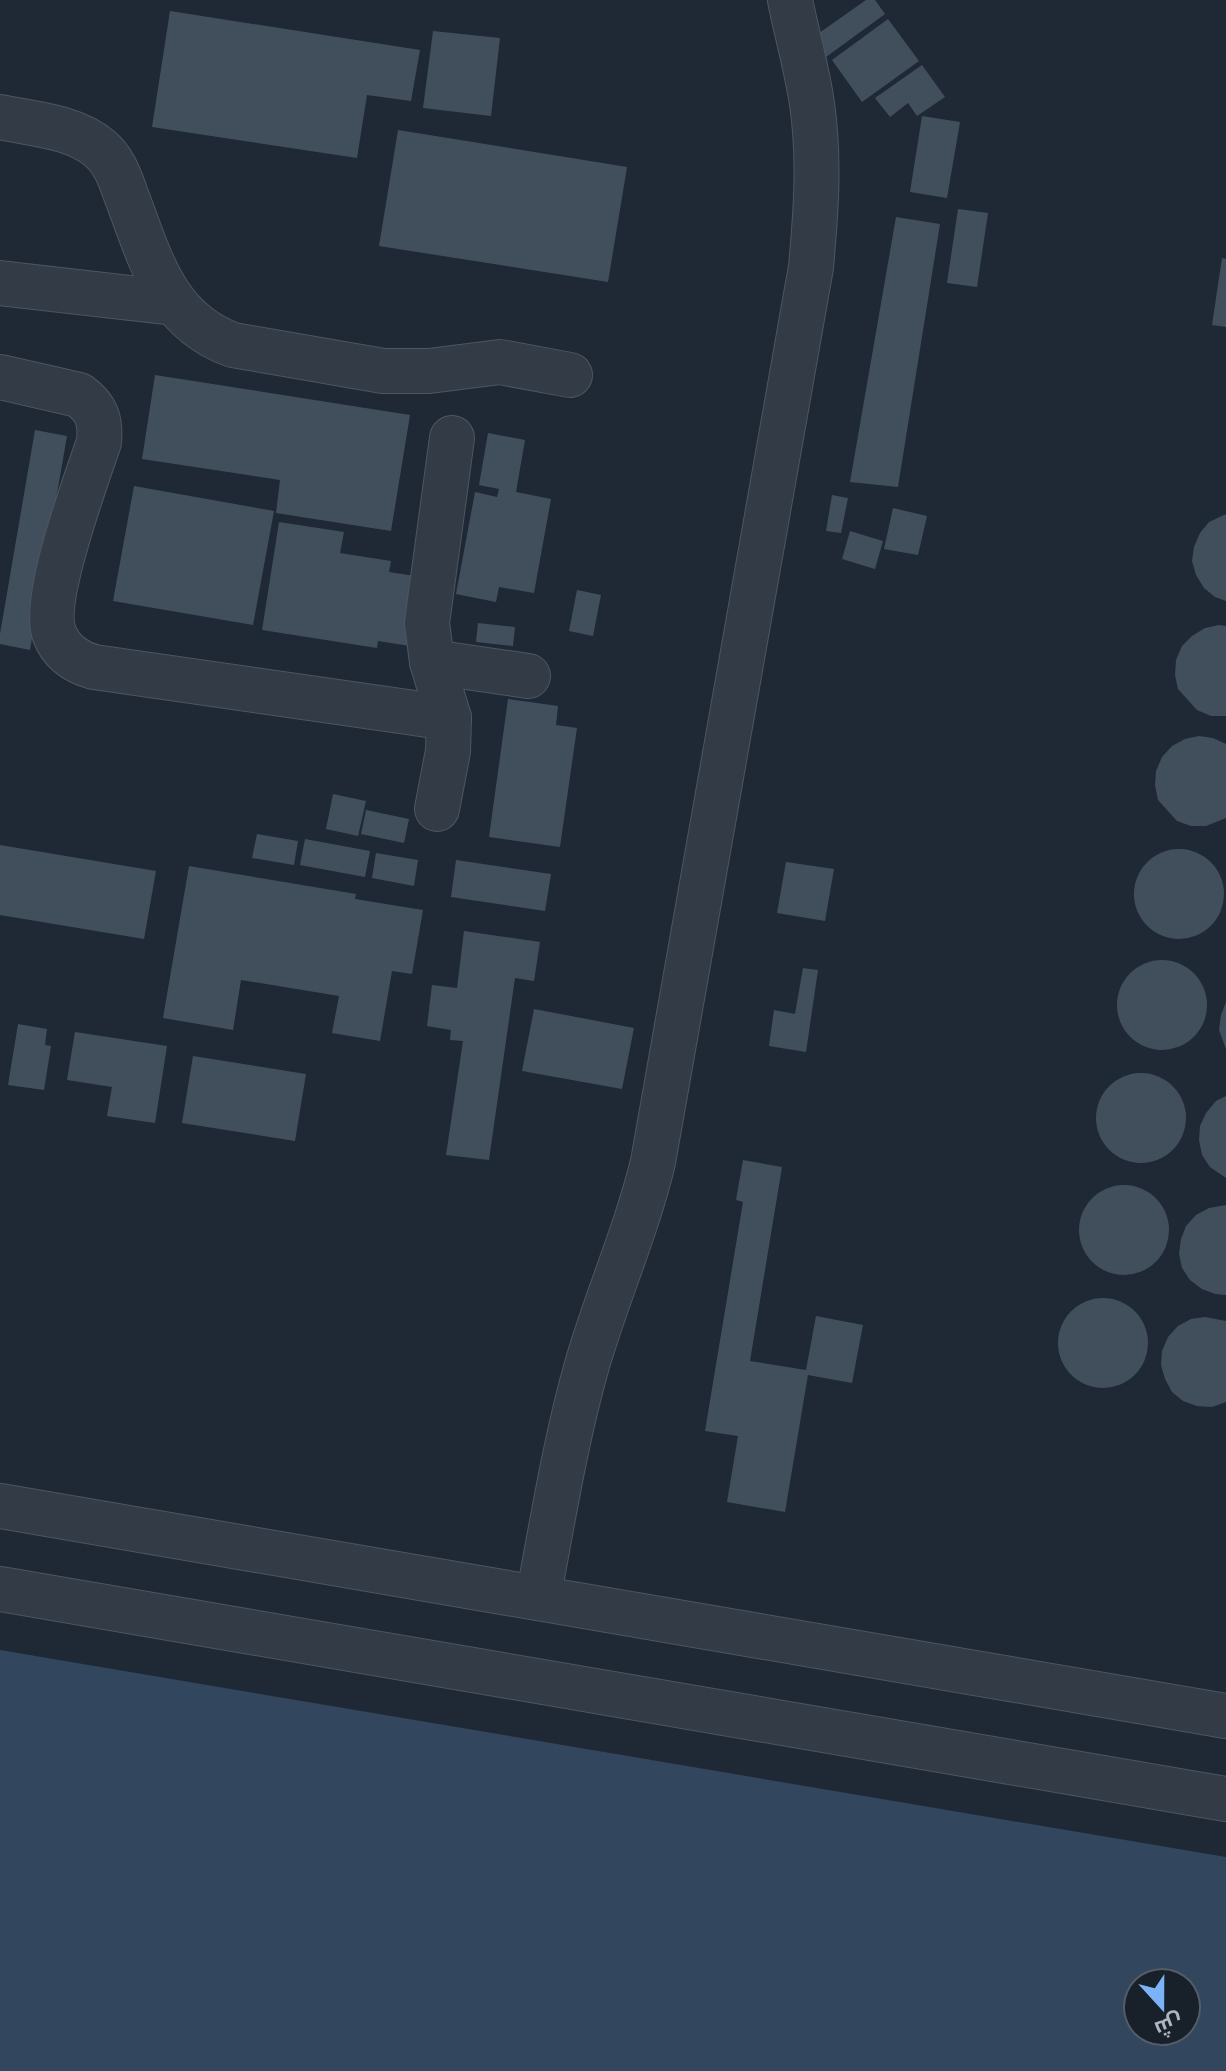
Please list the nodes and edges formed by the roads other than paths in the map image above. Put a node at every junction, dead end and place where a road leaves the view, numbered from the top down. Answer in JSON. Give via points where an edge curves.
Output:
{"nodes":[{"id":1,"x":790,"y":0,"type":"edge"},
{"id":2,"x":0,"y":117,"type":"edge"},
{"id":3,"x":0,"y":283,"type":"edge"},
{"id":4,"x":174,"y":303,"type":"junction"},
{"id":5,"x":570,"y":375,"type":"dead end"},
{"id":6,"x":0,"y":377,"type":"edge"},
{"id":7,"x":452,"y":438,"type":"dead end"},
{"id":8,"x":432,"y":662,"type":"junction"},
{"id":9,"x":528,"y":676,"type":"dead end"},
{"id":10,"x":449,"y":718,"type":"junction"},
{"id":11,"x":437,"y":809,"type":"dead end"},
{"id":12,"x":0,"y":1506,"type":"edge"},
{"id":13,"x":0,"y":1589,"type":"edge"},
{"id":14,"x":538,"y":1598,"type":"junction"},
{"id":15,"x":1226,"y":1716,"type":"edge"},
{"id":16,"x":1226,"y":1799,"type":"edge"}],
"edges":[{"from":1,"to":14,"type":"street","via":[[806,68],[817,159],[811,267],[653,1162],[576,1405]]},
{"from":2,"to":4,"type":"street","via":[[72,133],[100,148],[117,172]]},
{"from":3,"to":4,"type":"street"},
{"from":4,"to":5,"type":"street","via":[[186,318],[233,345],[383,371],[500,362]]},
{"from":6,"to":10,"type":"street","via":[[79,395],[98,414],[99,442],[52,607],[55,635],[70,656],[94,667]]},
{"from":7,"to":8,"type":"street","via":[[427,623]]},
{"from":8,"to":9,"type":"street"},
{"from":8,"to":10,"type":"street"},
{"from":10,"to":11,"type":"street"},
{"from":12,"to":14,"type":"street"},
{"from":13,"to":16,"type":"street"},
{"from":14,"to":15,"type":"street"}]}
